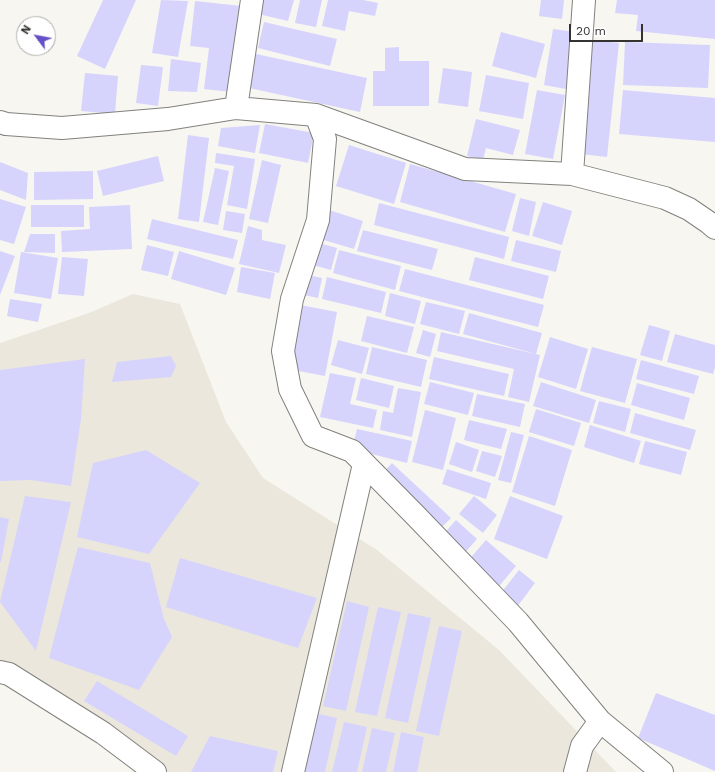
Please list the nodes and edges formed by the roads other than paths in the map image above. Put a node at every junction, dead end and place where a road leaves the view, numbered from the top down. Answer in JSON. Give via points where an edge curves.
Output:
{"nodes":[{"id":1,"x":252,"y":0,"type":"edge"},
{"id":2,"x":584,"y":0,"type":"edge"},
{"id":3,"x":236,"y":108,"type":"junction"},
{"id":4,"x":316,"y":116,"type":"junction"},
{"id":5,"x":0,"y":122,"type":"edge"},
{"id":6,"x":572,"y":174,"type":"junction"},
{"id":7,"x":715,"y":228,"type":"edge"},
{"id":8,"x":364,"y":464,"type":"junction"},
{"id":9,"x":0,"y":672,"type":"edge"},
{"id":10,"x":600,"y":721,"type":"junction"},
{"id":11,"x":155,"y":772,"type":"edge"},
{"id":12,"x":293,"y":772,"type":"edge"},
{"id":13,"x":575,"y":772,"type":"edge"},
{"id":14,"x":662,"y":772,"type":"edge"}],
"edges":[{"from":1,"to":3,"type":"street"},
{"from":2,"to":6,"type":"street"},
{"from":3,"to":4,"type":"street"},
{"from":3,"to":5,"type":"street","via":[[168,119],[62,128]]},
{"from":4,"to":6,"type":"street","via":[[465,169]]},
{"from":4,"to":8,"type":"street","via":[[325,139],[318,220],[292,299],[284,351],[290,389],[314,436],[352,451]]},
{"from":6,"to":7,"type":"street","via":[[665,198],[689,209]]},
{"from":8,"to":10,"type":"street","via":[[518,622]]},
{"from":8,"to":12,"type":"street"},
{"from":9,"to":11,"type":"street","via":[[9,674],[103,733]]},
{"from":10,"to":13,"type":"street","via":[[582,746]]},
{"from":10,"to":14,"type":"street"}]}
